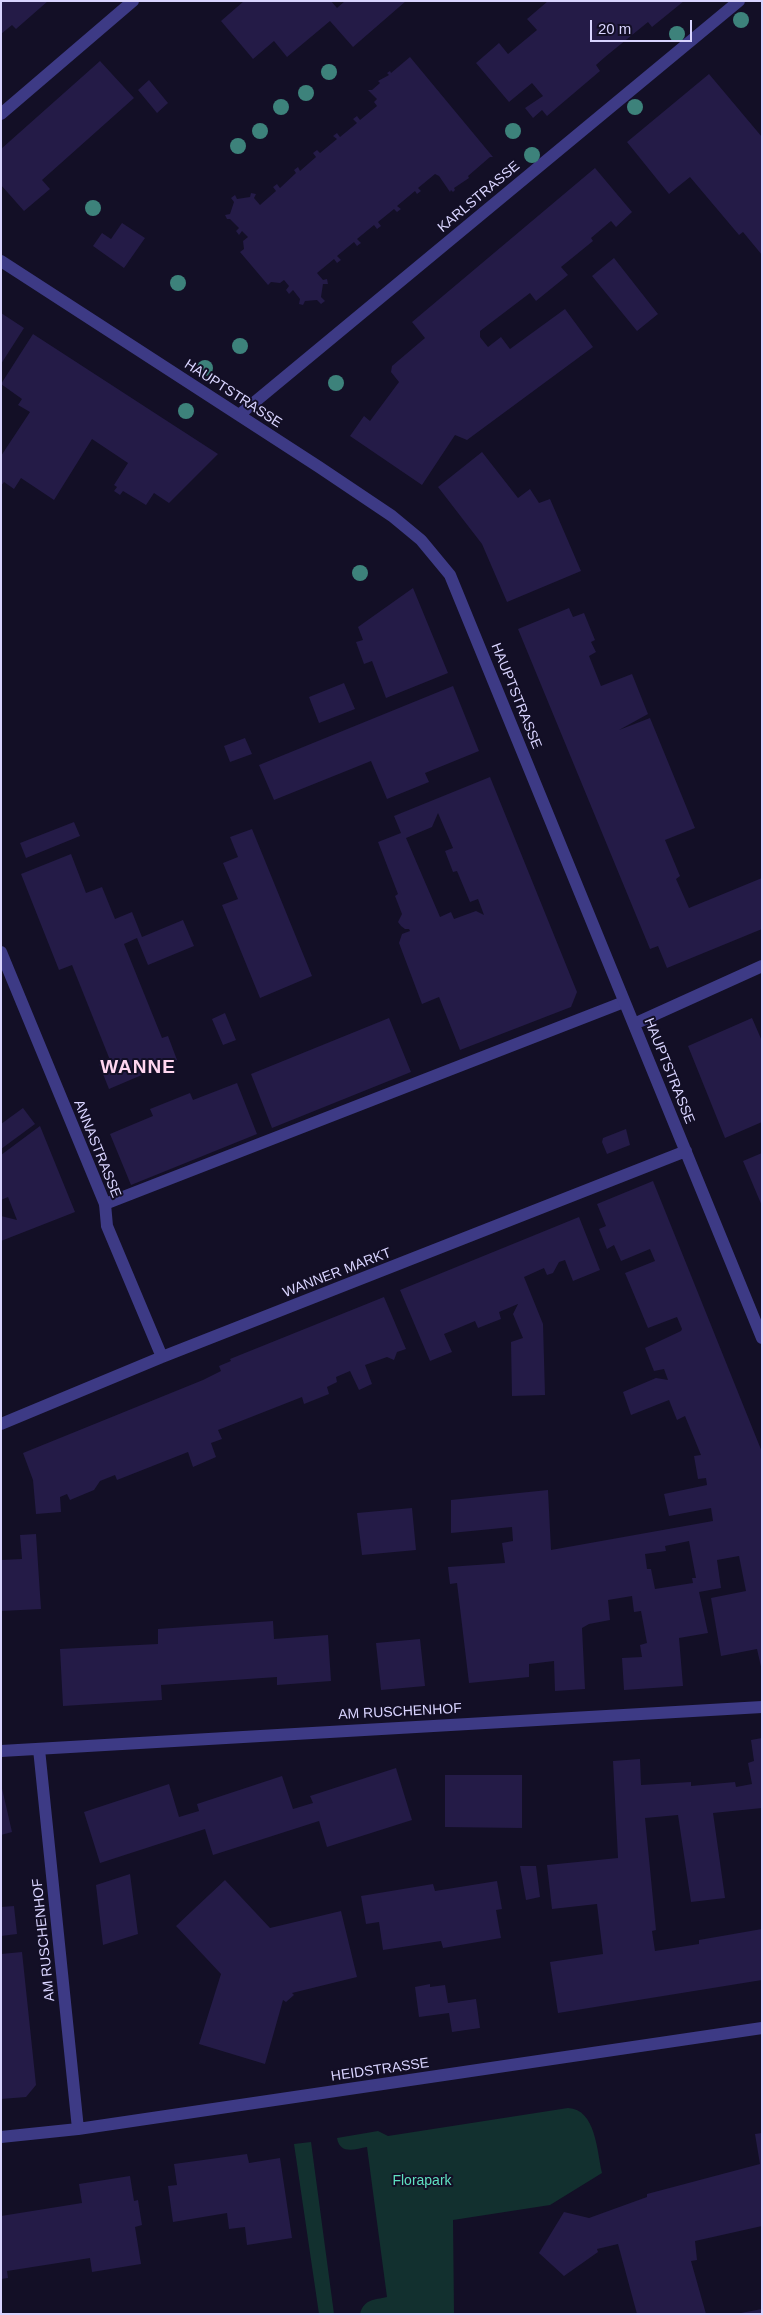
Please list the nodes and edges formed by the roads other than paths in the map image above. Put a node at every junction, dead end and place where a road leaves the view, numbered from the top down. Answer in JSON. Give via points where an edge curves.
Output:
{"nodes":[{"id":1,"x":133,"y":1,"type":"edge"},
{"id":2,"x":739,"y":1,"type":"edge"},
{"id":3,"x":1,"y":114,"type":"edge"},
{"id":4,"x":1,"y":261,"type":"edge"},
{"id":5,"x":239,"y":415,"type":"junction"},
{"id":6,"x":1,"y":952,"type":"edge"},
{"id":7,"x":762,"y":966,"type":"edge"},
{"id":8,"x":624,"y":1002,"type":"junction"},
{"id":9,"x":634,"y":1024,"type":"junction"},
{"id":10,"x":686,"y":1152,"type":"junction"},
{"id":11,"x":104,"y":1204,"type":"junction"},
{"id":12,"x":762,"y":1338,"type":"edge"},
{"id":13,"x":162,"y":1358,"type":"junction"},
{"id":14,"x":1,"y":1424,"type":"edge"},
{"id":15,"x":762,"y":1707,"type":"edge"},
{"id":16,"x":40,"y":1748,"type":"junction"},
{"id":17,"x":1,"y":1751,"type":"edge"},
{"id":18,"x":762,"y":2028,"type":"edge"},
{"id":19,"x":78,"y":2129,"type":"junction"},
{"id":20,"x":1,"y":2137,"type":"edge"}],
"edges":[{"from":1,"to":3,"type":"street"},
{"from":2,"to":5,"type":"street","name":"KARLSTRASSE"},
{"from":4,"to":5,"type":"street","name":"HAUPTSTRASSE"},
{"from":5,"to":8,"type":"street","name":"HAUPTSTRASSE","via":[[392,516],[421,540],[450,575]]},
{"from":6,"to":11,"type":"street","name":"ANNASTRASSE"},
{"from":7,"to":9,"type":"street"},
{"from":8,"to":9,"type":"street","name":"HAUPTSTRASSE"},
{"from":8,"to":11,"type":"street"},
{"from":9,"to":10,"type":"street","name":"HAUPTSTRASSE"},
{"from":10,"to":12,"type":"street","name":"HAUPTSTRASSE"},
{"from":10,"to":13,"type":"street","name":"WANNER MARKT"},
{"from":11,"to":13,"type":"street","name":"ANNASTRASSE","via":[[107,1226]]},
{"from":13,"to":14,"type":"street","name":"WANNER MARKT"},
{"from":15,"to":16,"type":"street","name":"AM RUSCHENHOF"},
{"from":16,"to":17,"type":"street","name":"AM RUSCHENHOF"},
{"from":16,"to":19,"type":"street","name":"AM RUSCHENHOF"},
{"from":18,"to":19,"type":"street","name":"HEIDSTRASSE"},
{"from":19,"to":20,"type":"street","name":"HEIDSTRASSE"}]}
